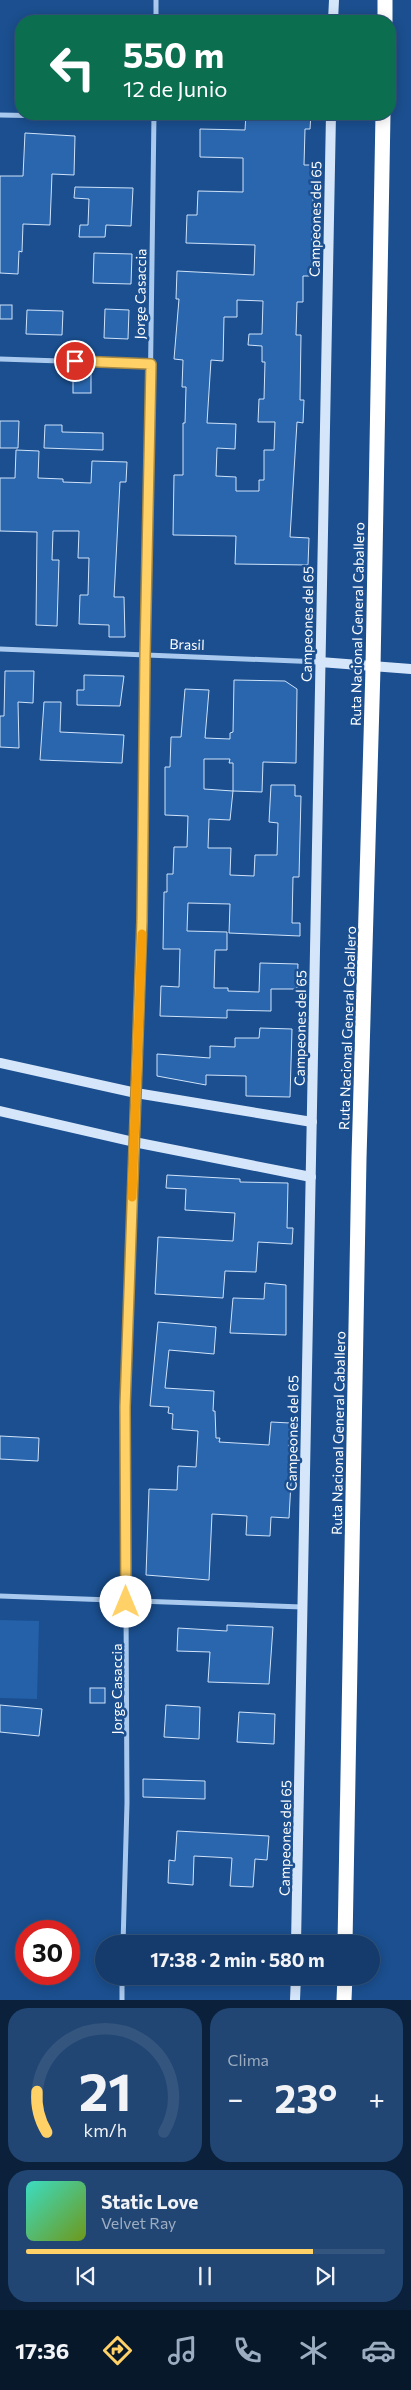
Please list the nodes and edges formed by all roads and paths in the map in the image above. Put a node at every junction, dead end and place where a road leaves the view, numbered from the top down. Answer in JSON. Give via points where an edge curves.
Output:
{"nodes":[{"id":1,"x":156,"y":0,"type":"edge"},
{"id":2,"x":334,"y":0,"type":"edge"},
{"id":3,"x":385,"y":0,"type":"edge"},
{"id":4,"x":156,"y":15,"type":"edge"},
{"id":5,"x":333,"y":15,"type":"edge"},
{"id":6,"x":385,"y":15,"type":"edge"},
{"id":7,"x":0,"y":114,"type":"edge"},
{"id":8,"x":15,"y":114,"type":"edge"},
{"id":9,"x":154,"y":120,"type":"edge"},
{"id":10,"x":331,"y":120,"type":"edge"},
{"id":11,"x":383,"y":120,"type":"edge"},
{"id":12,"x":0,"y":359,"type":"edge"},
{"id":13,"x":151,"y":364,"type":"junction"},
{"id":14,"x":0,"y":649,"type":"edge"},
{"id":15,"x":145,"y":656,"type":"junction"},
{"id":16,"x":320,"y":662,"type":"junction"},
{"id":17,"x":373,"y":668,"type":"junction"},
{"id":18,"x":411,"y":669,"type":"edge"},
{"id":19,"x":0,"y":1063,"type":"edge"},
{"id":20,"x":136,"y":1093,"type":"junction"},
{"id":21,"x":0,"y":1112,"type":"edge"},
{"id":22,"x":312,"y":1122,"type":"junction"},
{"id":23,"x":134,"y":1142,"type":"junction"},
{"id":24,"x":311,"y":1177,"type":"junction"},
{"id":25,"x":0,"y":1596,"type":"edge"},
{"id":26,"x":126,"y":1602,"type":"junction"},
{"id":27,"x":303,"y":1607,"type":"junction"},
{"id":28,"x":123,"y":1935,"type":"edge"},
{"id":29,"x":296,"y":1935,"type":"edge"},
{"id":30,"x":345,"y":1935,"type":"edge"},
{"id":31,"x":122,"y":1985,"type":"edge"},
{"id":32,"x":296,"y":1985,"type":"edge"},
{"id":33,"x":345,"y":1985,"type":"edge"},
{"id":34,"x":122,"y":2000,"type":"edge"},
{"id":35,"x":296,"y":2000,"type":"edge"},
{"id":36,"x":344,"y":2000,"type":"edge"}],
"edges":[{"from":1,"to":4,"type":"street"},
{"from":2,"to":5,"type":"main road"},
{"from":3,"to":6,"type":"highway"},
{"from":7,"to":8,"type":"street"},
{"from":9,"to":13,"type":"street","name":"Jorge Casaccia"},
{"from":10,"to":16,"type":"main road","name":"Campeones del 65"},
{"from":11,"to":17,"type":"highway","name":"Ruta Nacional General Caballero"},
{"from":12,"to":13,"type":"street"},
{"from":13,"to":15,"type":"street","name":"Jorge Casaccia"},
{"from":14,"to":15,"type":"street","name":"Brasil"},
{"from":15,"to":16,"type":"street","name":"Brasil"},
{"from":15,"to":20,"type":"street","name":"Jorge Casaccia"},
{"from":16,"to":17,"type":"main road","name":"Brasil"},
{"from":16,"to":22,"type":"main road","name":"Campeones del 65"},
{"from":17,"to":18,"type":"main road","name":"Brasil"},
{"from":17,"to":30,"type":"highway","name":"Ruta Nacional General Caballero","via":[[359,1158]]},
{"from":19,"to":20,"type":"main road"},
{"from":20,"to":22,"type":"main road"},
{"from":20,"to":23,"type":"street","name":"Jorge Casaccia"},
{"from":21,"to":23,"type":"main road"},
{"from":22,"to":24,"type":"main road","name":"Campeones del 65"},
{"from":23,"to":24,"type":"main road"},
{"from":23,"to":26,"type":"street","name":"Jorge Casaccia","via":[[125,1407]]},
{"from":24,"to":27,"type":"main road","name":"Campeones del 65"},
{"from":25,"to":26,"type":"street"},
{"from":26,"to":27,"type":"street"},
{"from":26,"to":28,"type":"street","name":"Jorge Casaccia","via":[[128,1803]]},
{"from":27,"to":29,"type":"main road","name":"Campeones del 65"},
{"from":31,"to":34,"type":"street"},
{"from":32,"to":35,"type":"main road"},
{"from":33,"to":36,"type":"highway"}]}
